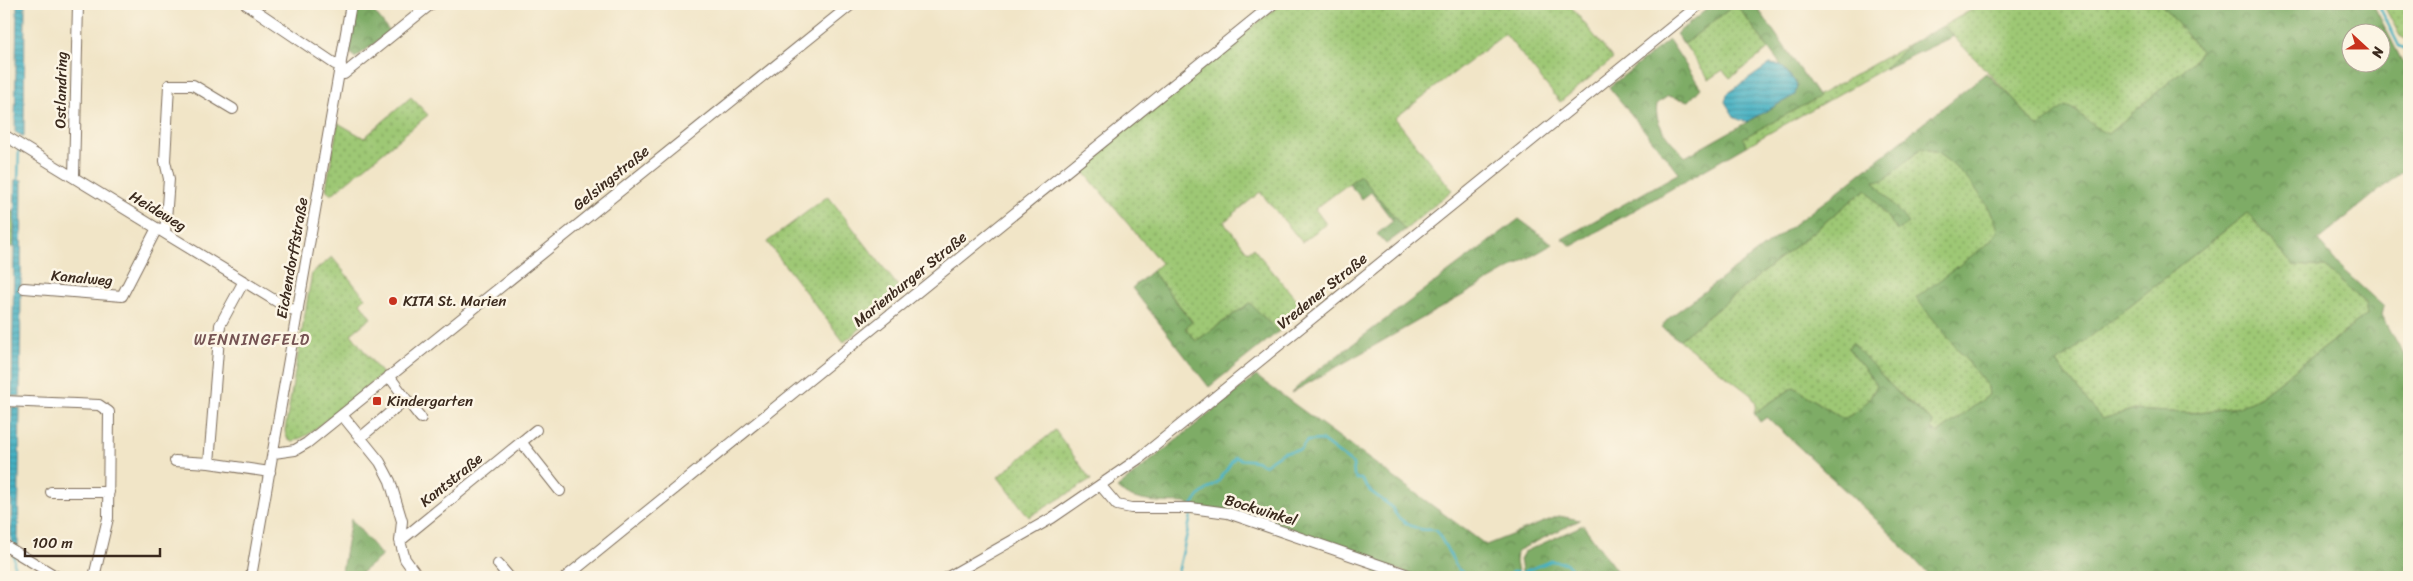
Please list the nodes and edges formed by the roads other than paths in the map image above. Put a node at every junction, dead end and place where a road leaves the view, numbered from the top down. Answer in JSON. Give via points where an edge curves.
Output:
{"nodes":[{"id":1,"x":78,"y":4,"type":"edge"},
{"id":2,"x":246,"y":4,"type":"edge"},
{"id":3,"x":351,"y":4,"type":"edge"},
{"id":4,"x":431,"y":4,"type":"edge"},
{"id":5,"x":852,"y":4,"type":"edge"},
{"id":6,"x":1273,"y":4,"type":"edge"},
{"id":7,"x":1700,"y":4,"type":"edge"},
{"id":8,"x":340,"y":69,"type":"junction"},
{"id":9,"x":232,"y":109,"type":"dead end"},
{"id":10,"x":8,"y":137,"type":"edge"},
{"id":11,"x":74,"y":177,"type":"junction"},
{"id":12,"x":161,"y":230,"type":"junction"},
{"id":13,"x":244,"y":281,"type":"junction"},
{"id":14,"x":24,"y":288,"type":"dead end"},
{"id":15,"x":298,"y":310,"type":"junction"},
{"id":16,"x":389,"y":376,"type":"junction"},
{"id":17,"x":406,"y":399,"type":"junction"},
{"id":18,"x":7,"y":401,"type":"edge"},
{"id":19,"x":342,"y":415,"type":"junction"},
{"id":20,"x":421,"y":418,"type":"dead end"},
{"id":21,"x":536,"y":430,"type":"dead end"},
{"id":22,"x":360,"y":438,"type":"junction"},
{"id":23,"x":522,"y":443,"type":"junction"},
{"id":24,"x":274,"y":453,"type":"junction"},
{"id":25,"x":175,"y":461,"type":"dead end"},
{"id":26,"x":209,"y":463,"type":"junction"},
{"id":27,"x":270,"y":472,"type":"junction"},
{"id":28,"x":1101,"y":486,"type":"junction"},
{"id":29,"x":560,"y":491,"type":"dead end"},
{"id":30,"x":51,"y":492,"type":"dead end"},
{"id":31,"x":110,"y":492,"type":"junction"},
{"id":32,"x":400,"y":541,"type":"junction"},
{"id":33,"x":4,"y":545,"type":"edge"},
{"id":34,"x":498,"y":564,"type":"dead end"},
{"id":35,"x":577,"y":569,"type":"junction"},
{"id":36,"x":58,"y":577,"type":"edge"},
{"id":37,"x":94,"y":577,"type":"edge"},
{"id":38,"x":252,"y":577,"type":"edge"},
{"id":39,"x":418,"y":577,"type":"edge"},
{"id":40,"x":509,"y":577,"type":"edge"},
{"id":41,"x":566,"y":577,"type":"edge"},
{"id":42,"x":584,"y":577,"type":"edge"},
{"id":43,"x":948,"y":577,"type":"edge"},
{"id":44,"x":1414,"y":577,"type":"edge"}],
"edges":[{"from":1,"to":11,"type":"street","name":"Ostlandring"},
{"from":2,"to":8,"type":"street"},
{"from":3,"to":8,"type":"street","name":"Eichendorffstraße"},
{"from":4,"to":8,"type":"street","via":[[344,74]]},
{"from":5,"to":16,"type":"street","name":"Gelsingstraße"},
{"from":6,"to":35,"type":"street","name":"Marienburger Straße"},
{"from":7,"to":28,"type":"street","name":"Vredener Straße"},
{"from":8,"to":15,"type":"street","name":"Eichendorffstraße"},
{"from":9,"to":12,"type":"street","via":[[193,85],[169,85],[165,161],[169,179]]},
{"from":10,"to":11,"type":"street","name":"Heideweg"},
{"from":11,"to":12,"type":"street","name":"Heideweg"},
{"from":12,"to":13,"type":"street","name":"Heideweg"},
{"from":12,"to":14,"type":"street","name":"Kanalweg","via":[[122,296]]},
{"from":13,"to":15,"type":"street","name":"Heideweg","via":[[289,309]]},
{"from":13,"to":26,"type":"street","via":[[220,325]]},
{"from":15,"to":24,"type":"street","name":"Eichendorffstraße"},
{"from":16,"to":17,"type":"street"},
{"from":16,"to":19,"type":"street","name":"Gelsingstraße"},
{"from":17,"to":20,"type":"street"},
{"from":17,"to":22,"type":"street"},
{"from":18,"to":31,"type":"street","via":[[99,405],[109,412]]},
{"from":19,"to":22,"type":"street"},
{"from":19,"to":24,"type":"street","name":"Gelsingstraße","via":[[295,450]]},
{"from":21,"to":23,"type":"street","name":"Kantstraße"},
{"from":22,"to":32,"type":"street","via":[[380,462],[390,481],[402,521]]},
{"from":23,"to":29,"type":"street"},
{"from":23,"to":32,"type":"street","name":"Kantstraße"},
{"from":24,"to":27,"type":"street","name":"Eichendorffstraße"},
{"from":25,"to":26,"type":"street"},
{"from":26,"to":27,"type":"street"},
{"from":27,"to":38,"type":"street","name":"Eichendorffstraße"},
{"from":28,"to":43,"type":"street","name":"Vredener Straße"},
{"from":28,"to":44,"type":"street","name":"Bockwinkel","via":[[1116,505],[1228,513]]},
{"from":30,"to":31,"type":"street"},
{"from":31,"to":37,"type":"street","via":[[108,518]]},
{"from":32,"to":39,"type":"street","via":[[405,559]]},
{"from":33,"to":36,"type":"street"},
{"from":34,"to":40,"type":"street"},
{"from":35,"to":41,"type":"street","name":"Marienburger Straße"},
{"from":35,"to":42,"type":"street"}]}
